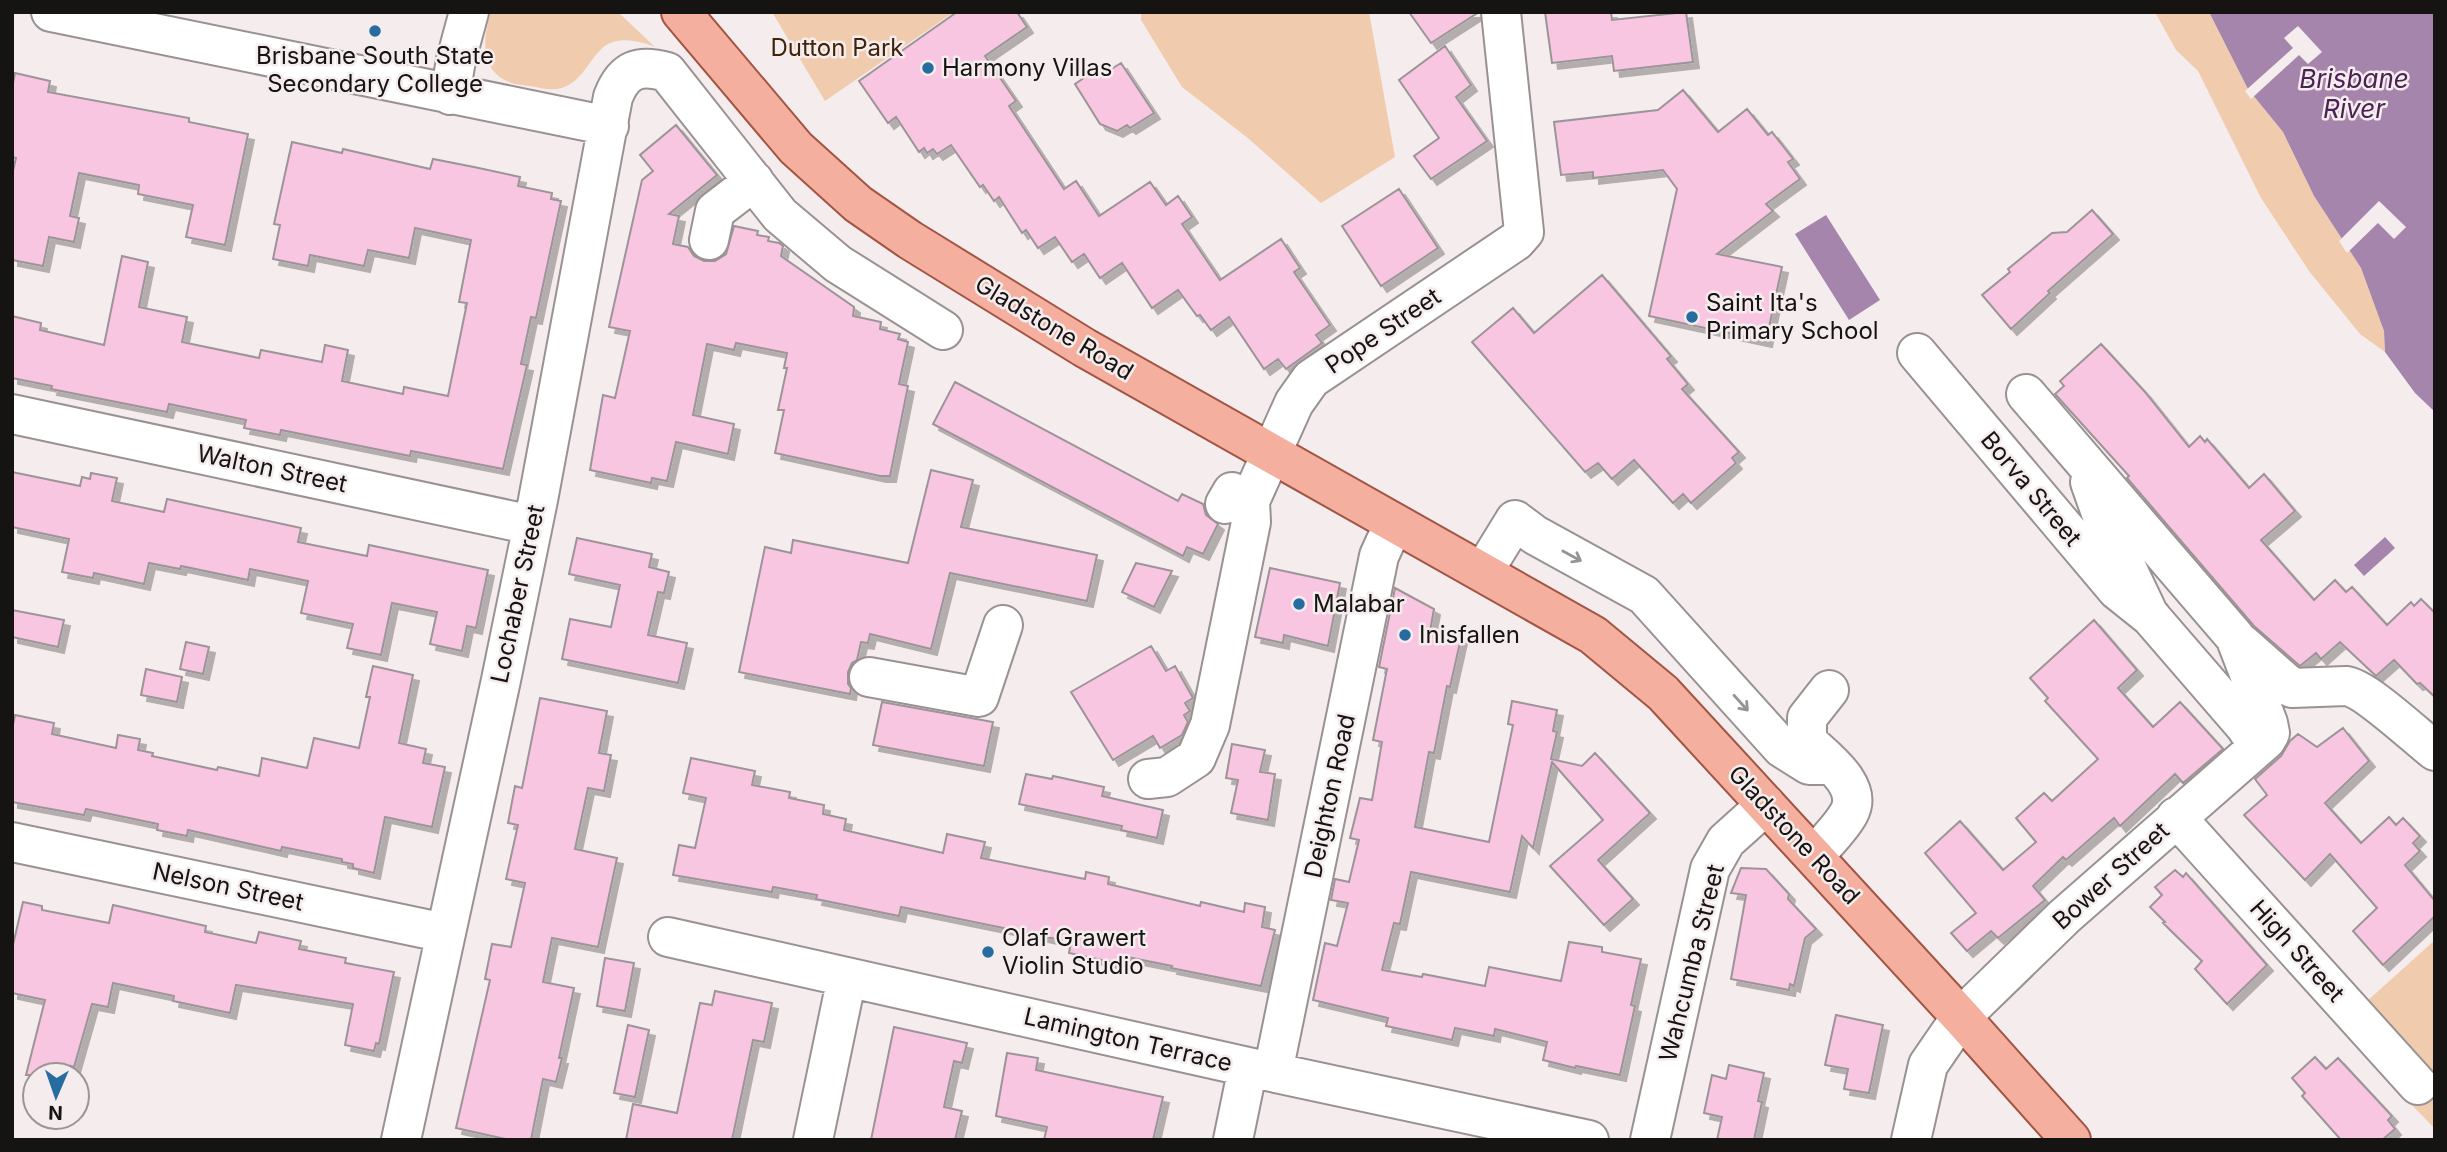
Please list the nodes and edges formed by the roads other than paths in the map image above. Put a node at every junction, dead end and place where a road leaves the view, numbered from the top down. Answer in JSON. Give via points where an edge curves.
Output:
{"nodes":[{"id":1,"x":51,"y":12,"type":"edge"},
{"id":2,"x":469,"y":12,"type":"edge"},
{"id":3,"x":681,"y":12,"type":"edge"},
{"id":4,"x":1501,"y":12,"type":"edge"},
{"id":5,"x":450,"y":95,"type":"junction"},
{"id":6,"x":609,"y":126,"type":"junction"},
{"id":7,"x":754,"y":181,"type":"junction"},
{"id":8,"x":709,"y":240,"type":"dead end"},
{"id":9,"x":943,"y":330,"type":"dead end"},
{"id":10,"x":1917,"y":353,"type":"dead end"},
{"id":11,"x":2026,"y":394,"type":"dead end"},
{"id":12,"x":12,"y":414,"type":"edge"},
{"id":13,"x":1270,"y":453,"type":"junction"},
{"id":14,"x":2083,"y":459,"type":"junction"},
{"id":15,"x":1394,"y":523,"type":"junction"},
{"id":16,"x":532,"y":525,"type":"junction"},
{"id":17,"x":1483,"y":572,"type":"junction"},
{"id":18,"x":2151,"y":618,"type":"junction"},
{"id":19,"x":1003,"y":625,"type":"dead end"},
{"id":20,"x":2235,"y":637,"type":"junction"},
{"id":21,"x":869,"y":677,"type":"dead end"},
{"id":22,"x":1829,"y":690,"type":"dead end"},
{"id":23,"x":2262,"y":743,"type":"junction"},
{"id":24,"x":2435,"y":751,"type":"edge"},
{"id":25,"x":1831,"y":765,"type":"junction"},
{"id":26,"x":1148,"y":779,"type":"dead end"},
{"id":27,"x":1766,"y":805,"type":"junction"},
{"id":28,"x":2176,"y":817,"type":"junction"},
{"id":29,"x":12,"y":842,"type":"edge"},
{"id":30,"x":1814,"y":856,"type":"junction"},
{"id":31,"x":445,"y":933,"type":"junction"},
{"id":32,"x":668,"y":937,"type":"dead end"},
{"id":33,"x":847,"y":977,"type":"junction"},
{"id":34,"x":1961,"y":1017,"type":"junction"},
{"id":35,"x":1261,"y":1069,"type":"junction"},
{"id":36,"x":2418,"y":1085,"type":"dead end"},
{"id":37,"x":401,"y":1140,"type":"edge"},
{"id":38,"x":813,"y":1140,"type":"edge"},
{"id":39,"x":1233,"y":1140,"type":"edge"},
{"id":40,"x":1589,"y":1140,"type":"edge"},
{"id":41,"x":1650,"y":1140,"type":"edge"},
{"id":42,"x":1911,"y":1140,"type":"edge"},
{"id":43,"x":2071,"y":1140,"type":"edge"}],
"edges":[{"from":1,"to":5,"type":"street"},
{"from":2,"to":5,"type":"street"},
{"from":3,"to":13,"type":"main road","name":"Gladstone Road","via":[[796,148],[858,204],[1063,334]]},
{"from":4,"to":13,"type":"street","name":"Pope Street","via":[[1524,233],[1311,379]]},
{"from":5,"to":6,"type":"street"},
{"from":6,"to":7,"type":"street","name":"Lochaber Street","via":[[613,97],[626,74],[651,67],[667,72]]},
{"from":6,"to":16,"type":"street","name":"Lochaber Street"},
{"from":7,"to":8,"type":"street","via":[[715,211]]},
{"from":7,"to":9,"type":"street","via":[[780,215],[838,264]]},
{"from":10,"to":18,"type":"street","name":"Borva Street","via":[[2118,590]]},
{"from":11,"to":14,"type":"street","name":"Borva Street"},
{"from":12,"to":16,"type":"street","name":"Walton Street"},
{"from":13,"to":15,"type":"main road","name":"Gladstone Road"},
{"from":13,"to":26,"type":"street","name":"Pope Street","via":[[1238,502],[1251,522],[1210,725],[1196,758],[1167,777]]},
{"from":14,"to":18,"type":"street","name":"Borva Street","via":[[2102,516]]},
{"from":14,"to":20,"type":"street","name":"Borva Street"},
{"from":15,"to":17,"type":"main road","name":"Gladstone Road"},
{"from":15,"to":35,"type":"street","name":"Deighton Road","via":[[1379,556]]},
{"from":16,"to":31,"type":"street","name":"Lochaber Street"},
{"from":17,"to":25,"type":"street","one_way":true,"via":[[1515,520],[1644,595],[1782,748],[1809,765]]},
{"from":17,"to":27,"type":"main road","name":"Gladstone Road","via":[[1593,635],[1646,677]]},
{"from":18,"to":23,"type":"street","name":"Borva Street"},
{"from":19,"to":21,"type":"street","via":[[979,697]]},
{"from":20,"to":23,"type":"street","name":"Borva Street","via":[[2270,726]]},
{"from":20,"to":24,"type":"street","name":"Borva Street","via":[[2292,688],[2350,686]]},
{"from":22,"to":25,"type":"street","via":[[1807,718],[1807,741]]},
{"from":23,"to":28,"type":"street","name":"Bower Street"},
{"from":25,"to":30,"type":"street","via":[[1849,784],[1853,804]]},
{"from":27,"to":30,"type":"main road","name":"Gladstone Road"},
{"from":27,"to":41,"type":"street","name":"Wahcumba Street","via":[[1726,841],[1710,869]]},
{"from":28,"to":34,"type":"street","name":"Bower Street"},
{"from":28,"to":36,"type":"street","name":"High Street"},
{"from":29,"to":31,"type":"street","name":"Nelson Street"},
{"from":30,"to":34,"type":"main road","name":"Gladstone Road"},
{"from":31,"to":37,"type":"street","name":"Lochaber Street"},
{"from":32,"to":33,"type":"street","name":"Lamington Terrace"},
{"from":33,"to":35,"type":"street","name":"Lamington Terrace"},
{"from":33,"to":38,"type":"street"},
{"from":34,"to":42,"type":"street","name":"Bower Street","via":[[1928,1065]]},
{"from":34,"to":43,"type":"main road","name":"Gladstone Road"},
{"from":35,"to":39,"type":"street","name":"Deighton Road"},
{"from":35,"to":40,"type":"street","name":"Lamington Terrace"}]}
